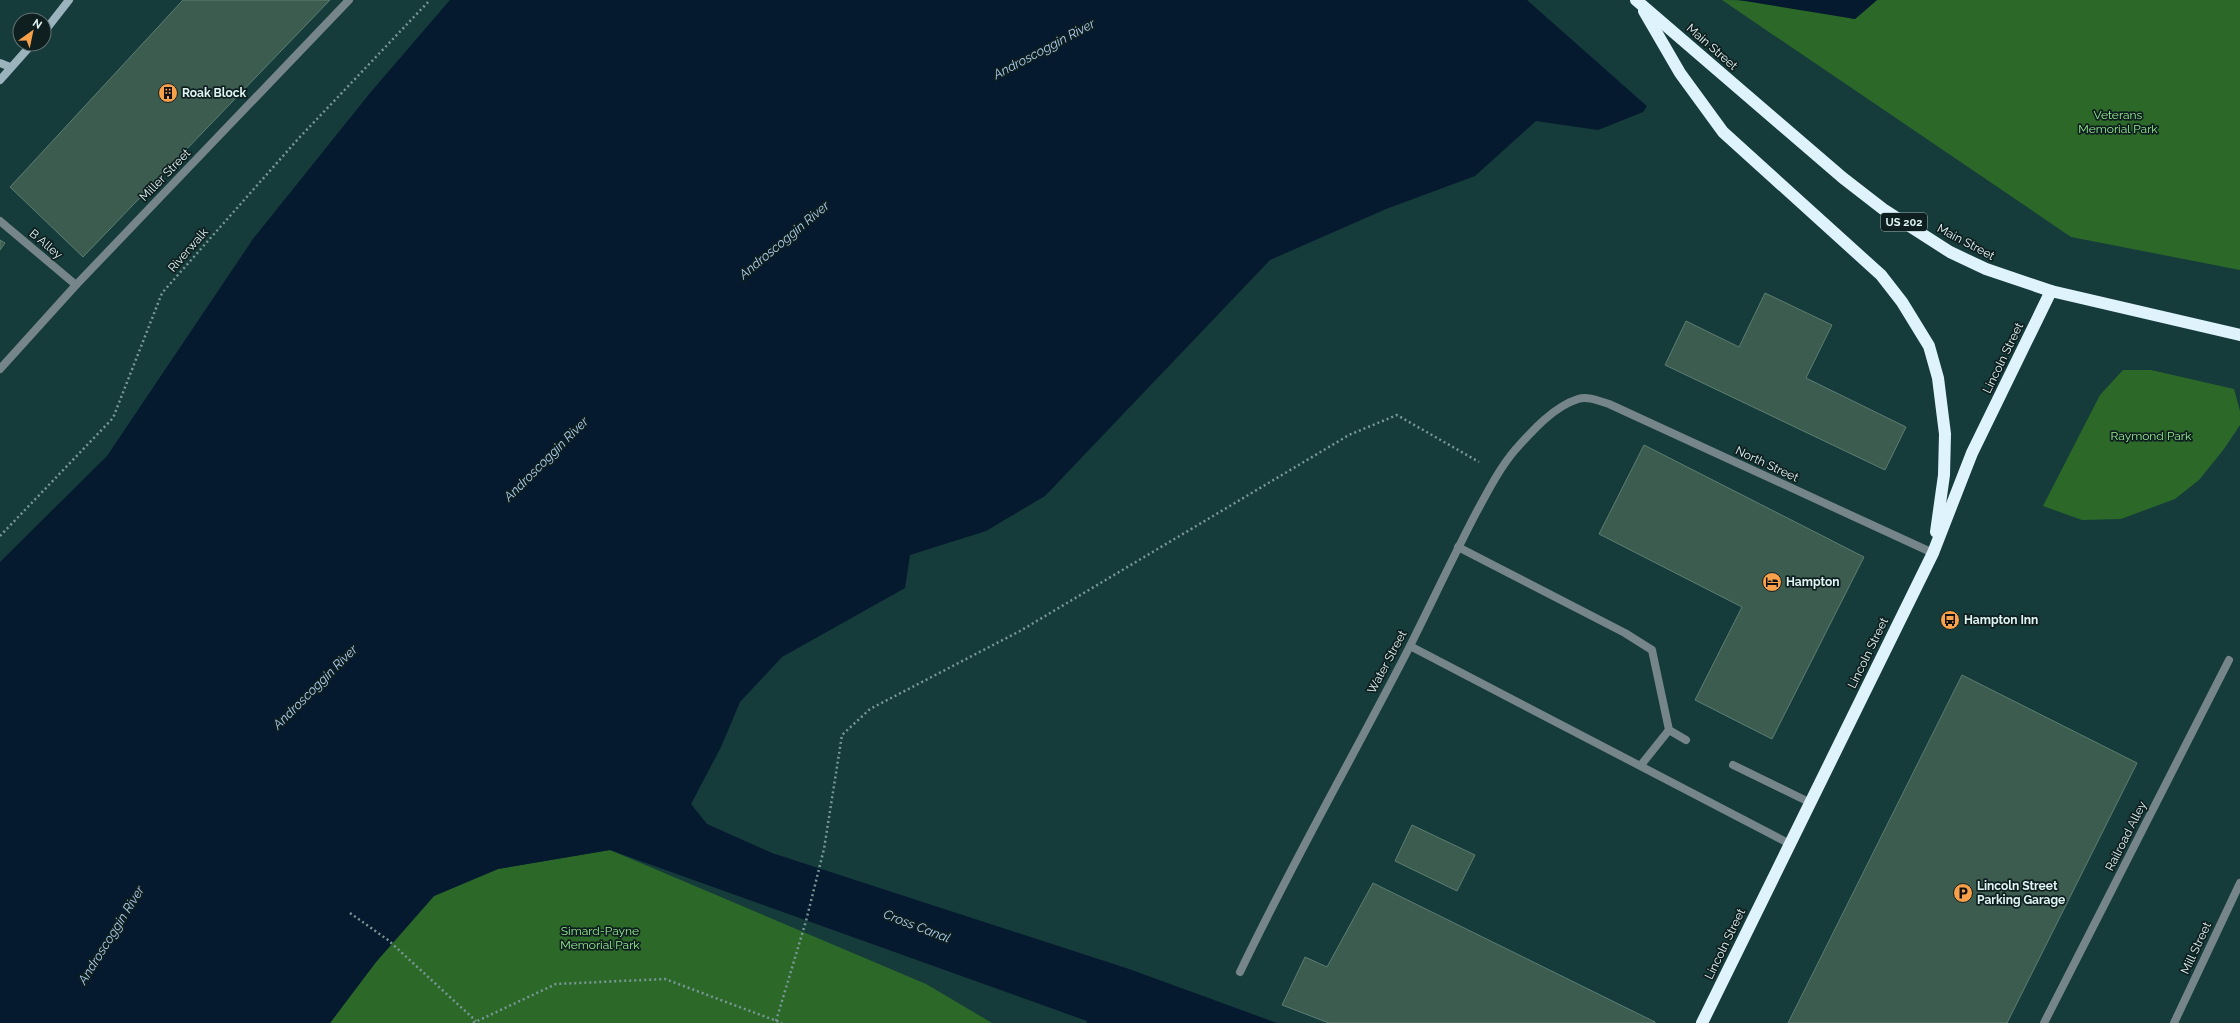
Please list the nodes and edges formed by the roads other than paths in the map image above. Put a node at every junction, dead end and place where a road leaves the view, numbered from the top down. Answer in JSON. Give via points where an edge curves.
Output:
{"nodes":[{"id":1,"x":69,"y":0,"type":"edge"},
{"id":2,"x":349,"y":0,"type":"edge"},
{"id":3,"x":1637,"y":1,"type":"edge"},
{"id":4,"x":52,"y":22,"type":"edge"},
{"id":5,"x":24,"y":52,"type":"edge"},
{"id":6,"x":0,"y":63,"type":"edge"},
{"id":7,"x":10,"y":67,"type":"junction"},
{"id":8,"x":0,"y":80,"type":"edge"},
{"id":9,"x":0,"y":221,"type":"edge"},
{"id":10,"x":76,"y":286,"type":"junction"},
{"id":11,"x":2052,"y":291,"type":"junction"},
{"id":12,"x":2240,"y":335,"type":"edge"},
{"id":13,"x":0,"y":369,"type":"edge"},
{"id":14,"x":1591,"y":398,"type":"joint"},
{"id":15,"x":1458,"y":547,"type":"junction"},
{"id":16,"x":1933,"y":553,"type":"junction"},
{"id":17,"x":1410,"y":646,"type":"junction"},
{"id":18,"x":2229,"y":660,"type":"dead end"},
{"id":19,"x":1669,"y":730,"type":"junction"},
{"id":20,"x":1686,"y":740,"type":"dead end"},
{"id":21,"x":1641,"y":765,"type":"junction"},
{"id":22,"x":1733,"y":766,"type":"dead end"},
{"id":23,"x":1811,"y":803,"type":"junction"},
{"id":24,"x":1790,"y":844,"type":"junction"},
{"id":25,"x":2240,"y":883,"type":"edge"},
{"id":26,"x":1240,"y":972,"type":"dead end"},
{"id":27,"x":1702,"y":1023,"type":"edge"},
{"id":28,"x":2044,"y":1023,"type":"edge"},
{"id":29,"x":2174,"y":1023,"type":"edge"}],
"edges":[{"from":1,"to":4,"type":"main road"},
{"from":2,"to":10,"type":"street","name":"Miller Street"},
{"from":3,"to":11,"type":"highway","name":"Main Street","number":"US 202","via":[[1843,178],[1883,209],[1950,252],[1986,269]]},
{"from":3,"to":16,"type":"highway","via":[[1680,73],[1723,132],[1881,275],[1902,302],[1928,346],[1938,378],[1945,434],[1944,475]]},
{"from":5,"to":7,"type":"main road"},
{"from":6,"to":7,"type":"main road"},
{"from":7,"to":8,"type":"main road"},
{"from":9,"to":10,"type":"street","name":"B Alley"},
{"from":10,"to":13,"type":"street","name":"Miller Street"},
{"from":11,"to":12,"type":"highway","name":"Main Street","number":"US 202"},
{"from":11,"to":16,"type":"highway","name":"Lincoln Street","via":[[1972,453]]},
{"from":14,"to":15,"type":"street","name":"Water Street","via":[[1579,399],[1561,407],[1514,451],[1498,473]]},
{"from":14,"to":16,"type":"street","name":"North Street"},
{"from":15,"to":17,"type":"street","name":"Water Street"},
{"from":15,"to":19,"type":"street","via":[[1625,633],[1652,650]]},
{"from":16,"to":23,"type":"highway","name":"Lincoln Street"},
{"from":17,"to":21,"type":"street"},
{"from":17,"to":26,"type":"street","name":"Water Street","via":[[1273,903]]},
{"from":18,"to":28,"type":"street","name":"Railroad Alley"},
{"from":19,"to":20,"type":"street"},
{"from":19,"to":21,"type":"street"},
{"from":21,"to":24,"type":"street"},
{"from":22,"to":23,"type":"street"},
{"from":23,"to":24,"type":"highway","name":"Lincoln Street"},
{"from":24,"to":27,"type":"highway","name":"Lincoln Street"},
{"from":25,"to":29,"type":"street","name":"Mill Street"}]}
